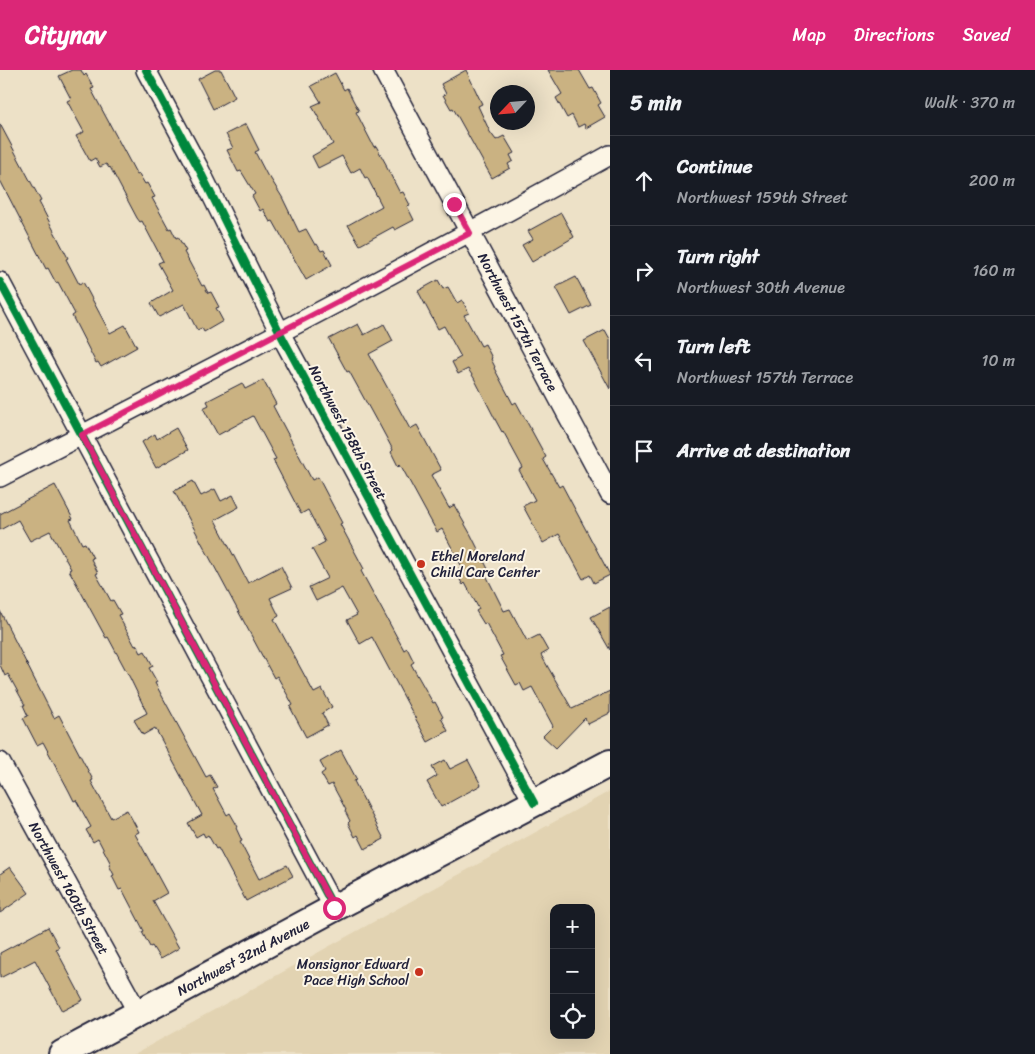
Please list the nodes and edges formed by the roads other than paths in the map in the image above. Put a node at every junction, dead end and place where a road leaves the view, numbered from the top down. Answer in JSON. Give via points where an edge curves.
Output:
{"nodes":[{"id":1,"x":146,"y":70,"type":"edge"},
{"id":2,"x":383,"y":70,"type":"edge"},
{"id":3,"x":610,"y":155,"type":"edge"},
{"id":4,"x":470,"y":233,"type":"junction"},
{"id":5,"x":0,"y":282,"type":"edge"},
{"id":6,"x":280,"y":333,"type":"junction"},
{"id":7,"x":82,"y":435,"type":"junction"},
{"id":8,"x":0,"y":477,"type":"edge"},
{"id":9,"x":610,"y":494,"type":"edge"},
{"id":10,"x":0,"y":762,"type":"edge"},
{"id":11,"x":610,"y":763,"type":"edge"},
{"id":12,"x":534,"y":803,"type":"junction"},
{"id":13,"x":334,"y":908,"type":"junction"},
{"id":14,"x":138,"y":1014,"type":"junction"},
{"id":15,"x":62,"y":1054,"type":"edge"}],
"edges":[{"from":1,"to":6,"type":"street","name":"Northwest 158th Street"},
{"from":2,"to":4,"type":"street","name":"Northwest 157th Terrace"},
{"from":3,"to":4,"type":"street"},
{"from":4,"to":6,"type":"street"},
{"from":4,"to":9,"type":"street","name":"Northwest 157th Terrace"},
{"from":5,"to":7,"type":"street"},
{"from":6,"to":7,"type":"street"},
{"from":6,"to":12,"type":"street","name":"Northwest 158th Street"},
{"from":7,"to":8,"type":"street"},
{"from":7,"to":13,"type":"street"},
{"from":10,"to":14,"type":"street","name":"Northwest 160th Street"},
{"from":11,"to":12,"type":"street","name":"Northwest 32nd Avenue"},
{"from":12,"to":13,"type":"street","name":"Northwest 32nd Avenue"},
{"from":13,"to":14,"type":"street","name":"Northwest 32nd Avenue"},
{"from":14,"to":15,"type":"street","name":"Northwest 32nd Avenue"}]}
